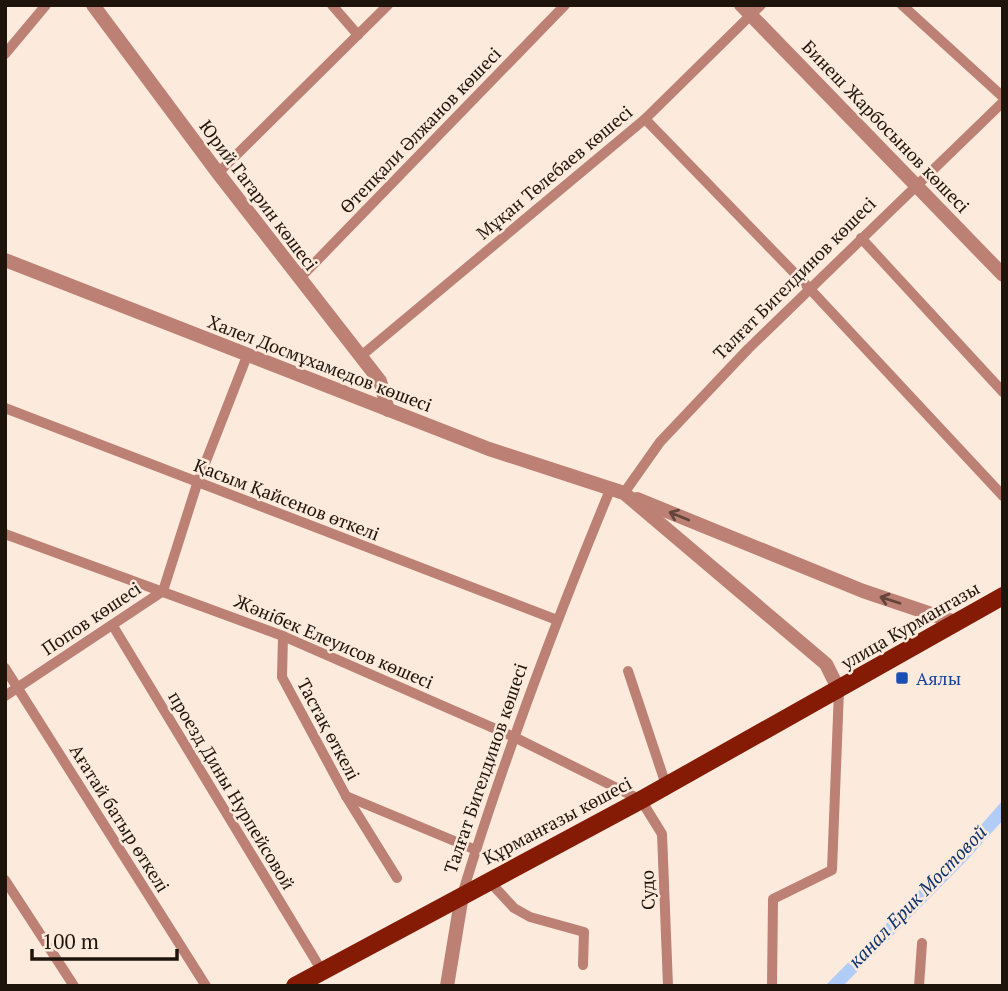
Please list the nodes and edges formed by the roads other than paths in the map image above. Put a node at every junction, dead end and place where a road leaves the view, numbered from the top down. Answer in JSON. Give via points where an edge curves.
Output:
{"nodes":[{"id":1,"x":46,"y":5,"type":"edge"},
{"id":2,"x":93,"y":5,"type":"edge"},
{"id":3,"x":331,"y":5,"type":"edge"},
{"id":4,"x":388,"y":5,"type":"edge"},
{"id":5,"x":565,"y":5,"type":"edge"},
{"id":6,"x":741,"y":5,"type":"edge"},
{"id":7,"x":902,"y":5,"type":"edge"},
{"id":8,"x":757,"y":11,"type":"edge"},
{"id":9,"x":358,"y":35,"type":"junction"},
{"id":10,"x":5,"y":54,"type":"edge"},
{"id":11,"x":1003,"y":100,"type":"edge"},
{"id":12,"x":645,"y":119,"type":"junction"},
{"id":13,"x":218,"y":173,"type":"junction"},
{"id":14,"x":916,"y":185,"type":"junction"},
{"id":15,"x":861,"y":238,"type":"junction"},
{"id":16,"x":5,"y":260,"type":"edge"},
{"id":17,"x":1003,"y":275,"type":"edge"},
{"id":18,"x":299,"y":279,"type":"junction"},
{"id":19,"x":809,"y":288,"type":"junction"},
{"id":20,"x":247,"y":356,"type":"junction"},
{"id":21,"x":361,"y":356,"type":"junction"},
{"id":22,"x":1003,"y":392,"type":"edge"},
{"id":23,"x":5,"y":408,"type":"edge"},
{"id":24,"x":388,"y":410,"type":"junction"},
{"id":25,"x":197,"y":484,"type":"junction"},
{"id":26,"x":617,"y":492,"type":"junction"},
{"id":27,"x":1003,"y":496,"type":"edge"},
{"id":28,"x":5,"y":534,"type":"edge"},
{"id":29,"x":163,"y":591,"type":"junction"},
{"id":30,"x":1003,"y":596,"type":"edge"},
{"id":31,"x":557,"y":620,"type":"junction"},
{"id":32,"x":955,"y":622,"type":"junction"},
{"id":33,"x":113,"y":626,"type":"junction"},
{"id":34,"x":283,"y":636,"type":"junction"},
{"id":35,"x":5,"y":668,"type":"edge"},
{"id":36,"x":628,"y":671,"type":"dead end"},
{"id":37,"x":17,"y":688,"type":"junction"},
{"id":38,"x":839,"y":690,"type":"junction"},
{"id":39,"x":5,"y":696,"type":"edge"},
{"id":40,"x":514,"y":737,"type":"junction"},
{"id":41,"x":666,"y":785,"type":"junction"},
{"id":42,"x":346,"y":796,"type":"junction"},
{"id":43,"x":641,"y":800,"type":"junction"},
{"id":44,"x":476,"y":850,"type":"junction"},
{"id":45,"x":397,"y":878,"type":"dead end"},
{"id":46,"x":5,"y":880,"type":"edge"},
{"id":47,"x":489,"y":881,"type":"junction"},
{"id":48,"x":462,"y":895,"type":"junction"},
{"id":49,"x":922,"y":943,"type":"dead end"},
{"id":50,"x":583,"y":965,"type":"dead end"},
{"id":51,"x":322,"y":971,"type":"junction"},
{"id":52,"x":74,"y":986,"type":"edge"},
{"id":53,"x":206,"y":986,"type":"edge"},
{"id":54,"x":295,"y":986,"type":"edge"},
{"id":55,"x":447,"y":986,"type":"edge"},
{"id":56,"x":668,"y":986,"type":"edge"},
{"id":57,"x":772,"y":986,"type":"edge"},
{"id":58,"x":919,"y":986,"type":"edge"}],
"edges":[{"from":1,"to":10,"type":"street"},
{"from":2,"to":13,"type":"street","name":"Юрий Гагарин көшесі"},
{"from":3,"to":9,"type":"street"},
{"from":4,"to":9,"type":"street"},
{"from":5,"to":18,"type":"street","name":"Өтепқали Әлжанов көшесі"},
{"from":6,"to":8,"type":"street","name":"Бинеш Жарбосынов көшесі"},
{"from":7,"to":11,"type":"street"},
{"from":8,"to":12,"type":"street","name":"Мұқан Төлебаев көшесі"},
{"from":8,"to":14,"type":"street","name":"Бинеш Жарбосынов көшесі"},
{"from":9,"to":13,"type":"street"},
{"from":11,"to":14,"type":"street","name":"Талғат Бигелдинов көшесі"},
{"from":12,"to":19,"type":"street"},
{"from":12,"to":21,"type":"street","name":"Мұқан Төлебаев көшесі"},
{"from":13,"to":18,"type":"street","name":"Юрий Гагарин көшесі"},
{"from":14,"to":15,"type":"street","name":"Талғат Бигелдинов көшесі"},
{"from":14,"to":17,"type":"street","name":"Бинеш Жарбосынов көшесі"},
{"from":15,"to":19,"type":"street","name":"Талғат Бигелдинов көшесі"},
{"from":15,"to":22,"type":"street"},
{"from":16,"to":20,"type":"street","name":"Халел Досмұхамедов көшесі"},
{"from":18,"to":21,"type":"street","name":"Юрий Гагарин көшесі"},
{"from":19,"to":26,"type":"street","name":"Талғат Бигелдинов көшесі"},
{"from":19,"to":27,"type":"street"},
{"from":20,"to":24,"type":"street","name":"Халел Досмұхамедов көшесі"},
{"from":20,"to":25,"type":"street","name":"Попов көшесі"},
{"from":21,"to":24,"type":"street","name":"Юрий Гагарин көшесі","via":[[380,381]]},
{"from":23,"to":25,"type":"street","name":"Қасым Қайсенов өткелі"},
{"from":24,"to":26,"type":"street","name":"Халел Досмұхамедов көшесі"},
{"from":25,"to":29,"type":"street","name":"Попов көшесі"},
{"from":25,"to":31,"type":"street","name":"Қасым Қайсенов өткелі"},
{"from":26,"to":31,"type":"street","name":"Талғат Бигелдинов көшесі"},
{"from":32,"to":26,"type":"street","name":"Халел Досмұхамедов көшесі","one_way":true,"via":[[863,591]]},
{"from":26,"to":38,"type":"street","name":"Халел Досмұхамедов көшесі","via":[[826,664]]},
{"from":28,"to":29,"type":"street","name":"Жәнібек Елеуисов көшесі"},
{"from":29,"to":33,"type":"street","name":"Попов көшесі"},
{"from":29,"to":34,"type":"street","name":"Жәнібек Елеуисов көшесі"},
{"from":30,"to":32,"type":"main road","name":"улица Курмангазы"},
{"from":31,"to":40,"type":"street","name":"Талғат Бигелдинов көшесі"},
{"from":32,"to":38,"type":"main road","name":"улица Курмангазы"},
{"from":33,"to":37,"type":"street","name":"Попов көшесі"},
{"from":33,"to":51,"type":"street","name":"проезд Дины Нурпейсовой"},
{"from":34,"to":40,"type":"street","name":"Жәнібек Елеуисов көшесі"},
{"from":34,"to":42,"type":"street","name":"Тастақ өткелі","via":[[282,677]]},
{"from":35,"to":37,"type":"street","name":"Ағатай батыр өткелі"},
{"from":36,"to":41,"type":"street"},
{"from":37,"to":39,"type":"street","name":"Попов көшесі"},
{"from":37,"to":53,"type":"street","name":"Ағатай батыр өткелі"},
{"from":38,"to":41,"type":"main road","name":"Құрманғазы көшесі"},
{"from":38,"to":57,"type":"street","via":[[832,870],[773,900]]},
{"from":40,"to":43,"type":"street","name":"Жәнібек Елеуисов көшесі"},
{"from":40,"to":44,"type":"street","name":"Талғат Бигелдинов көшесі"},
{"from":41,"to":43,"type":"main road","name":"Құрманғазы көшесі"},
{"from":42,"to":44,"type":"street","name":"Тастақ өткелі"},
{"from":42,"to":45,"type":"street","name":"Тастақ өткелі"},
{"from":43,"to":47,"type":"main road","name":"Құрманғазы көшесі"},
{"from":43,"to":56,"type":"street","name":"Судо","via":[[662,834]]},
{"from":44,"to":48,"type":"street","name":"Талғат Бигелдинов көшесі"},
{"from":46,"to":52,"type":"street"},
{"from":47,"to":48,"type":"main road","name":"Құрманғазы көшесі"},
{"from":47,"to":50,"type":"street","via":[[514,908],[530,917],[584,932]]},
{"from":48,"to":51,"type":"main road","name":"Құрманғазы көшесі"},
{"from":48,"to":55,"type":"street","name":"Талғат Бигелдинов көшесі"},
{"from":49,"to":58,"type":"street"},
{"from":51,"to":54,"type":"main road","name":"Құрманғазы көшесі"}]}
